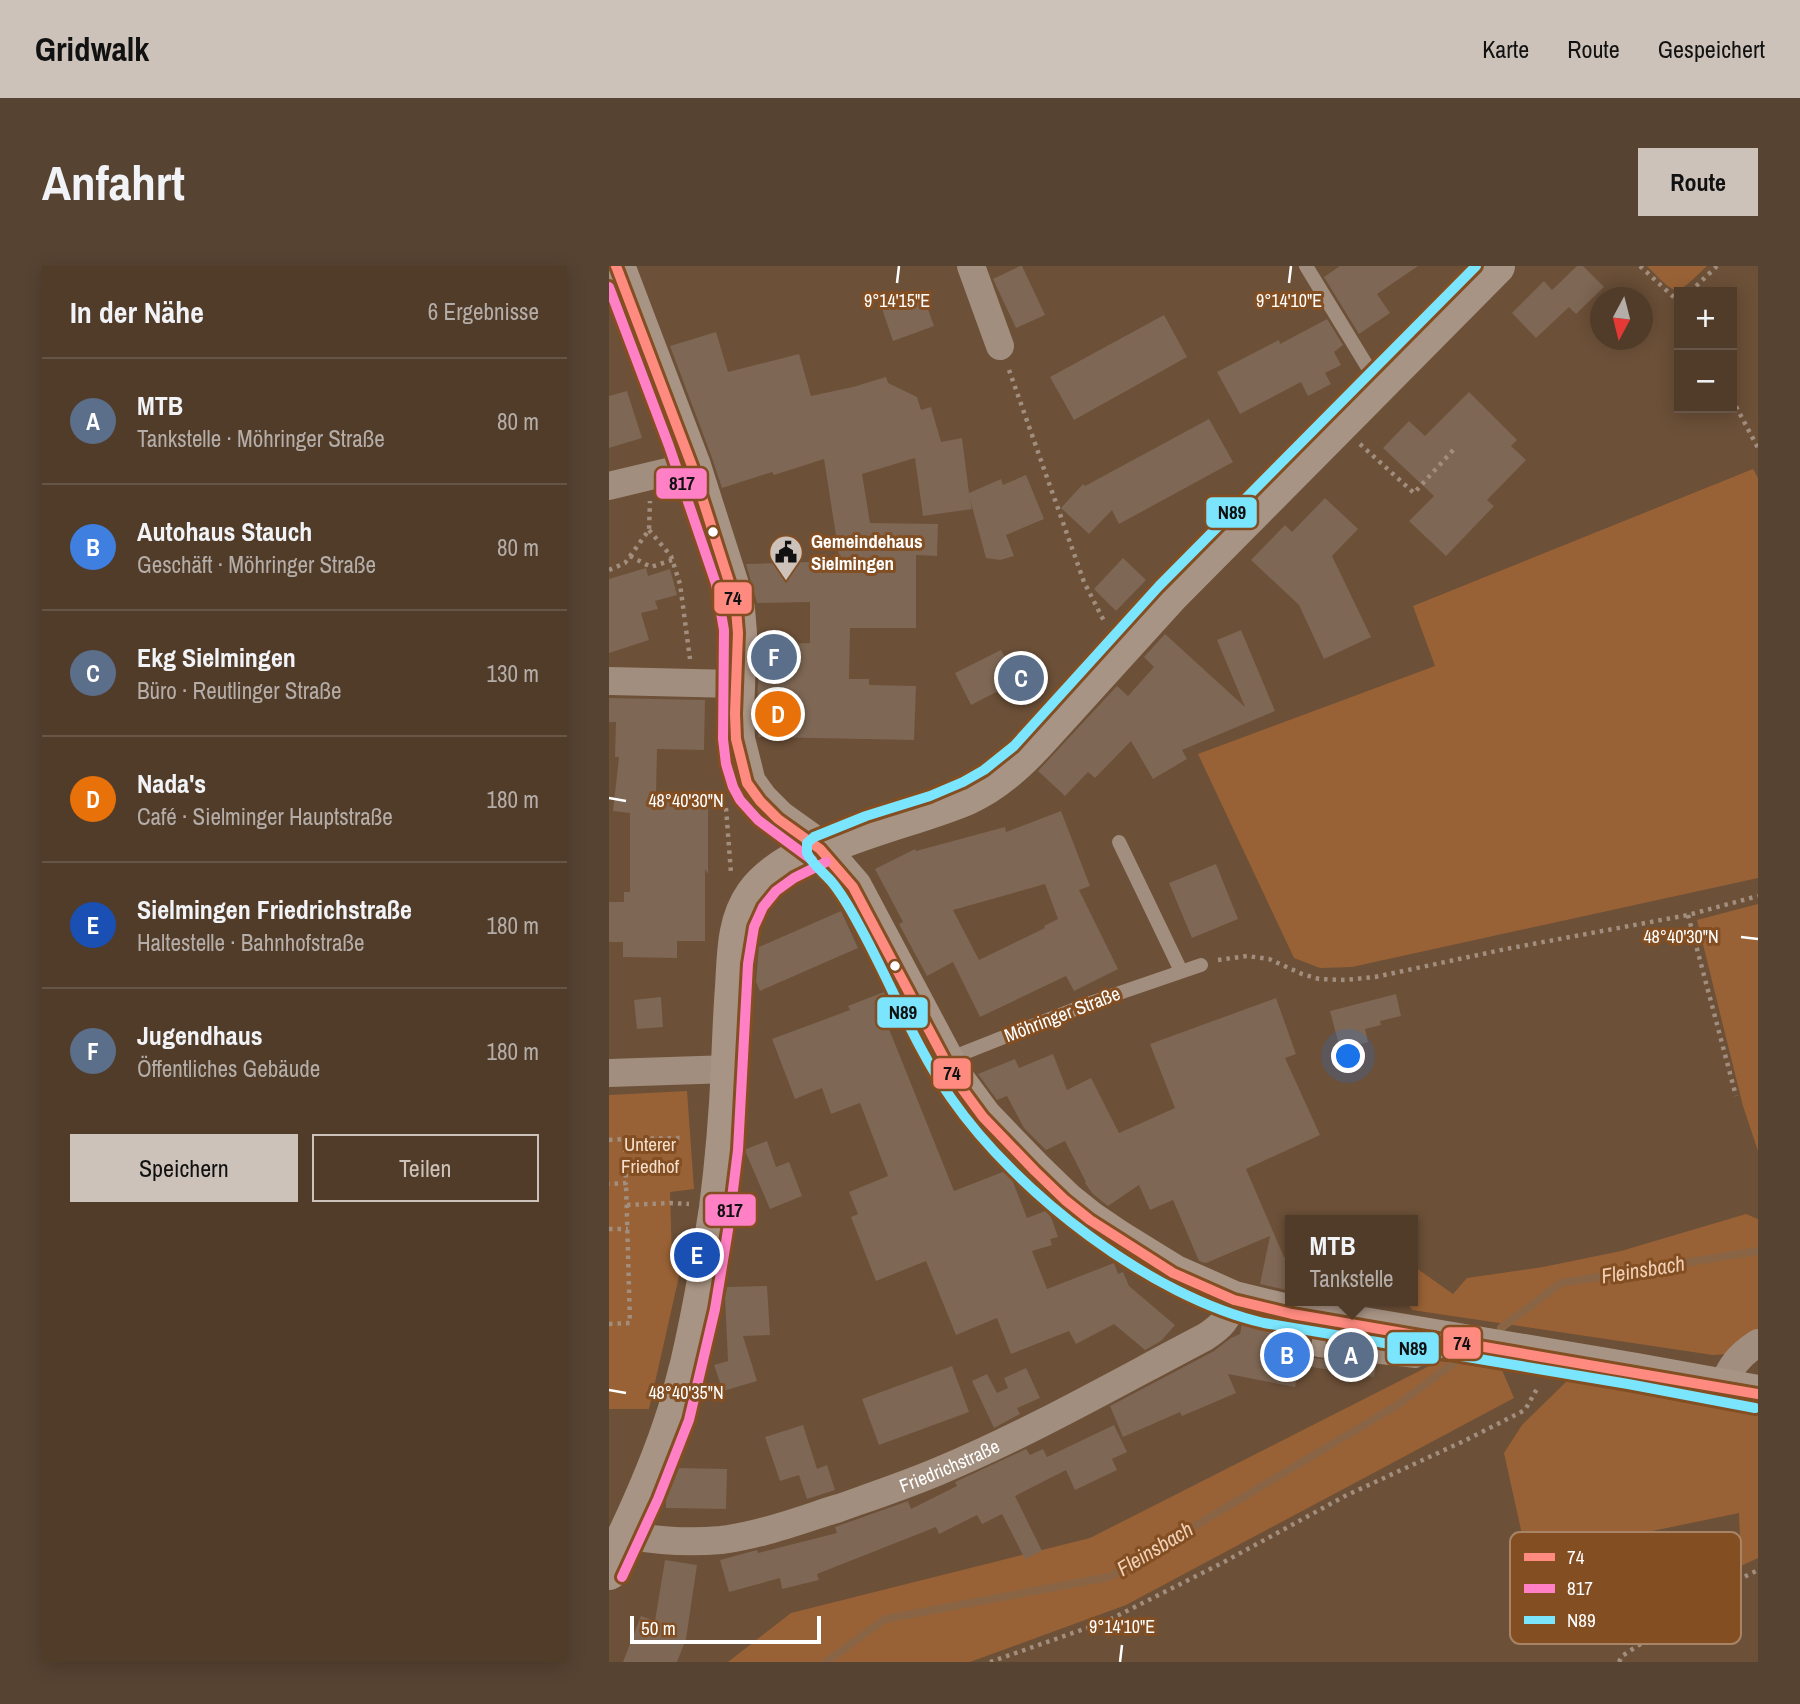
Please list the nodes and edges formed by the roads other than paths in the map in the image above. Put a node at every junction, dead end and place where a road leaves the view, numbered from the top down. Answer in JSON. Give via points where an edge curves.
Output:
{"nodes":[{"id":1,"x":616,"y":266,"type":"edge"},
{"id":2,"x":971,"y":266,"type":"edge"},
{"id":3,"x":1306,"y":266,"type":"edge"},
{"id":4,"x":1496,"y":266,"type":"edge"},
{"id":5,"x":1000,"y":346,"type":"road end"},
{"id":6,"x":1378,"y":385,"type":"junction"},
{"id":7,"x":692,"y":466,"type":"junction"},
{"id":8,"x":609,"y":486,"type":"edge"},
{"id":9,"x":609,"y":681,"type":"edge"},
{"id":10,"x":736,"y":684,"type":"junction"},
{"id":11,"x":1119,"y":842,"type":"dead end"},
{"id":12,"x":820,"y":849,"type":"junction"},
{"id":13,"x":1201,"y":965,"type":"road end"},
{"id":14,"x":1181,"y":971,"type":"junction"},
{"id":15,"x":944,"y":1060,"type":"junction"},
{"id":16,"x":730,"y":1069,"type":"junction"},
{"id":17,"x":609,"y":1073,"type":"edge"},
{"id":18,"x":1234,"y":1300,"type":"junction"},
{"id":19,"x":1758,"y":1343,"type":"edge"},
{"id":20,"x":1740,"y":1391,"type":"edge"},
{"id":21,"x":615,"y":1553,"type":"edge"}],
"edges":[{"from":1,"to":7,"type":"main road"},
{"from":2,"to":5,"type":"street"},
{"from":3,"to":6,"type":"lane"},
{"from":4,"to":6,"type":"main road"},
{"from":6,"to":12,"type":"main road","via":[[1169,596],[1024,755],[992,782],[935,809]]},
{"from":7,"to":8,"type":"street"},
{"from":7,"to":10,"type":"main road","via":[[736,609]]},
{"from":9,"to":10,"type":"street"},
{"from":10,"to":12,"type":"main road","via":[[736,739],[747,783],[778,819]]},
{"from":11,"to":14,"type":"lane"},
{"from":12,"to":15,"type":"main road","via":[[853,887]]},
{"from":12,"to":16,"type":"main road","via":[[767,880],[744,912],[737,944]]},
{"from":13,"to":14,"type":"lane","name":"Möhringer Straße"},
{"from":14,"to":15,"type":"lane","name":"Möhringer Straße"},
{"from":15,"to":18,"type":"main road","via":[[983,1117],[1073,1206],[1174,1273]]},
{"from":16,"to":17,"type":"street"},
{"from":16,"to":21,"type":"main road","via":[[705,1289],[676,1415]]},
{"from":18,"to":20,"type":"main road"},
{"from":18,"to":21,"type":"street","name":"Friedrichstraße","via":[[1220,1327],[1205,1337],[939,1472],[753,1534],[720,1540],[652,1539]]},
{"from":19,"to":20,"type":"street","via":[[1730,1368]]}]}
